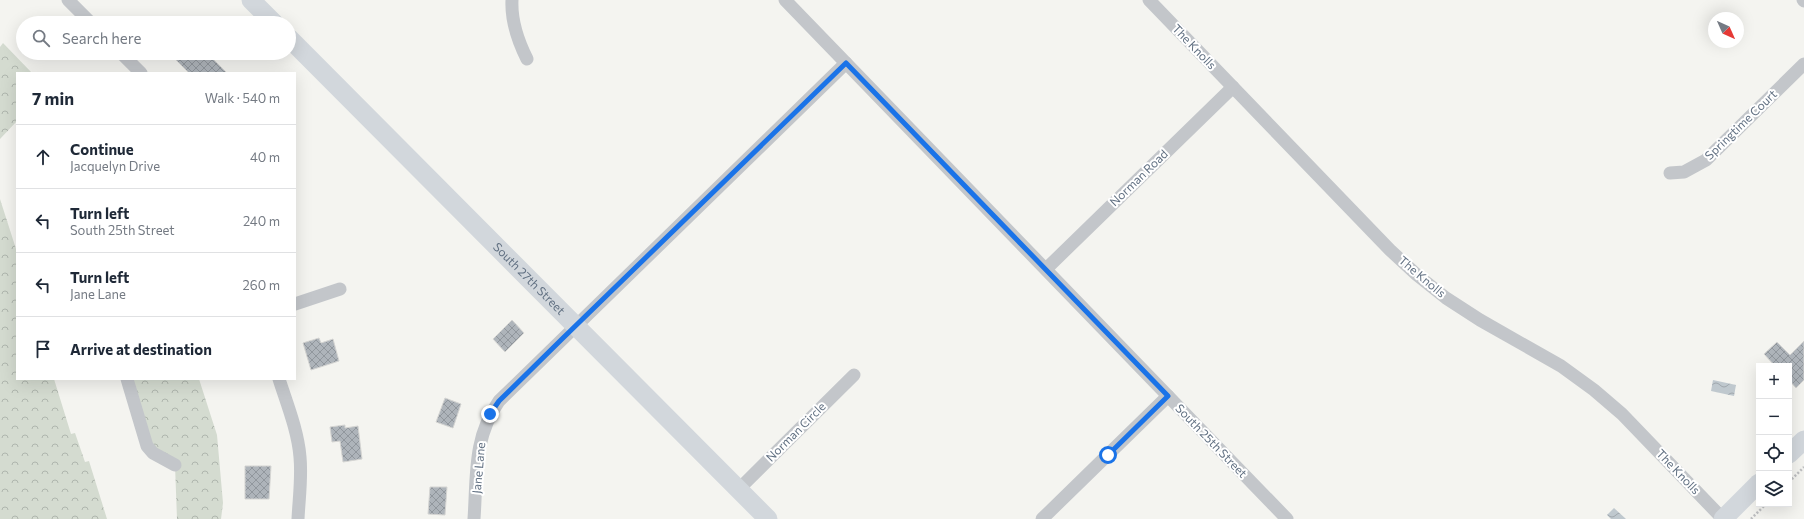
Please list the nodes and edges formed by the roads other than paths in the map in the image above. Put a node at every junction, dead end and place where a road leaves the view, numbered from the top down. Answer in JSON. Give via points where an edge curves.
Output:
{"nodes":[{"id":1,"x":68,"y":0,"type":"edge"},
{"id":2,"x":251,"y":0,"type":"edge"},
{"id":3,"x":512,"y":0,"type":"edge"},
{"id":4,"x":785,"y":0,"type":"edge"},
{"id":5,"x":1149,"y":0,"type":"edge"},
{"id":6,"x":84,"y":16,"type":"edge"},
{"id":7,"x":267,"y":16,"type":"edge"},
{"id":8,"x":296,"y":45,"type":"edge"},
{"id":9,"x":527,"y":59,"type":"dead end"},
{"id":10,"x":128,"y":60,"type":"edge"},
{"id":11,"x":846,"y":63,"type":"junction"},
{"id":12,"x":1804,"y":64,"type":"edge"},
{"id":13,"x":140,"y":72,"type":"edge"},
{"id":14,"x":1233,"y":87,"type":"junction"},
{"id":15,"x":1670,"y":174,"type":"dead end"},
{"id":16,"x":1046,"y":269,"type":"junction"},
{"id":17,"x":340,"y":289,"type":"dead end"},
{"id":18,"x":296,"y":304,"type":"edge"},
{"id":19,"x":575,"y":326,"type":"junction"},
{"id":20,"x":854,"y":375,"type":"dead end"},
{"id":21,"x":127,"y":380,"type":"edge"},
{"id":22,"x":279,"y":380,"type":"edge"},
{"id":23,"x":1168,"y":396,"type":"junction"},
{"id":24,"x":1804,"y":440,"type":"edge"},
{"id":25,"x":1792,"y":451,"type":"edge"},
{"id":26,"x":175,"y":465,"type":"dead end"},
{"id":27,"x":1756,"y":487,"type":"edge"},
{"id":28,"x":739,"y":489,"type":"junction"},
{"id":29,"x":298,"y":519,"type":"edge"},
{"id":30,"x":474,"y":519,"type":"edge"},
{"id":31,"x":768,"y":519,"type":"edge"},
{"id":32,"x":1042,"y":519,"type":"edge"},
{"id":33,"x":1287,"y":519,"type":"edge"},
{"id":34,"x":1723,"y":519,"type":"edge"}],
"edges":[{"from":1,"to":6,"type":"street"},
{"from":2,"to":7,"type":"main road"},
{"from":3,"to":9,"type":"street","via":[[514,24]]},
{"from":4,"to":11,"type":"street","name":"South 25th Street"},
{"from":5,"to":14,"type":"street","name":"The Knolls"},
{"from":8,"to":19,"type":"main road","name":"South 27th Street"},
{"from":10,"to":13,"type":"street"},
{"from":11,"to":16,"type":"street","name":"South 25th Street"},
{"from":11,"to":19,"type":"street","name":"Jane Lane"},
{"from":12,"to":15,"type":"street","name":"Springtime Court","via":[[1706,160],[1684,172]]},
{"from":14,"to":16,"type":"street","name":"Norman Road"},
{"from":14,"to":34,"type":"street","name":"The Knolls","via":[[1417,275],[1446,298],[1536,351],[1594,390],[1622,414]]},
{"from":16,"to":23,"type":"street","name":"South 25th Street"},
{"from":17,"to":18,"type":"street"},
{"from":19,"to":28,"type":"main road","name":"South 27th Street"},
{"from":19,"to":30,"type":"street","name":"Jane Lane","via":[[499,401],[490,414],[480,440]]},
{"from":20,"to":28,"type":"street","name":"Norman Circle"},
{"from":21,"to":26,"type":"street","via":[[147,446],[153,453]]},
{"from":22,"to":29,"type":"street","via":[[300,455]]},
{"from":23,"to":32,"type":"street"},
{"from":23,"to":33,"type":"street","name":"South 25th Street"},
{"from":24,"to":25,"type":"main road"},
{"from":27,"to":34,"type":"main road"},
{"from":28,"to":31,"type":"main road","name":"South 27th Street"}]}
